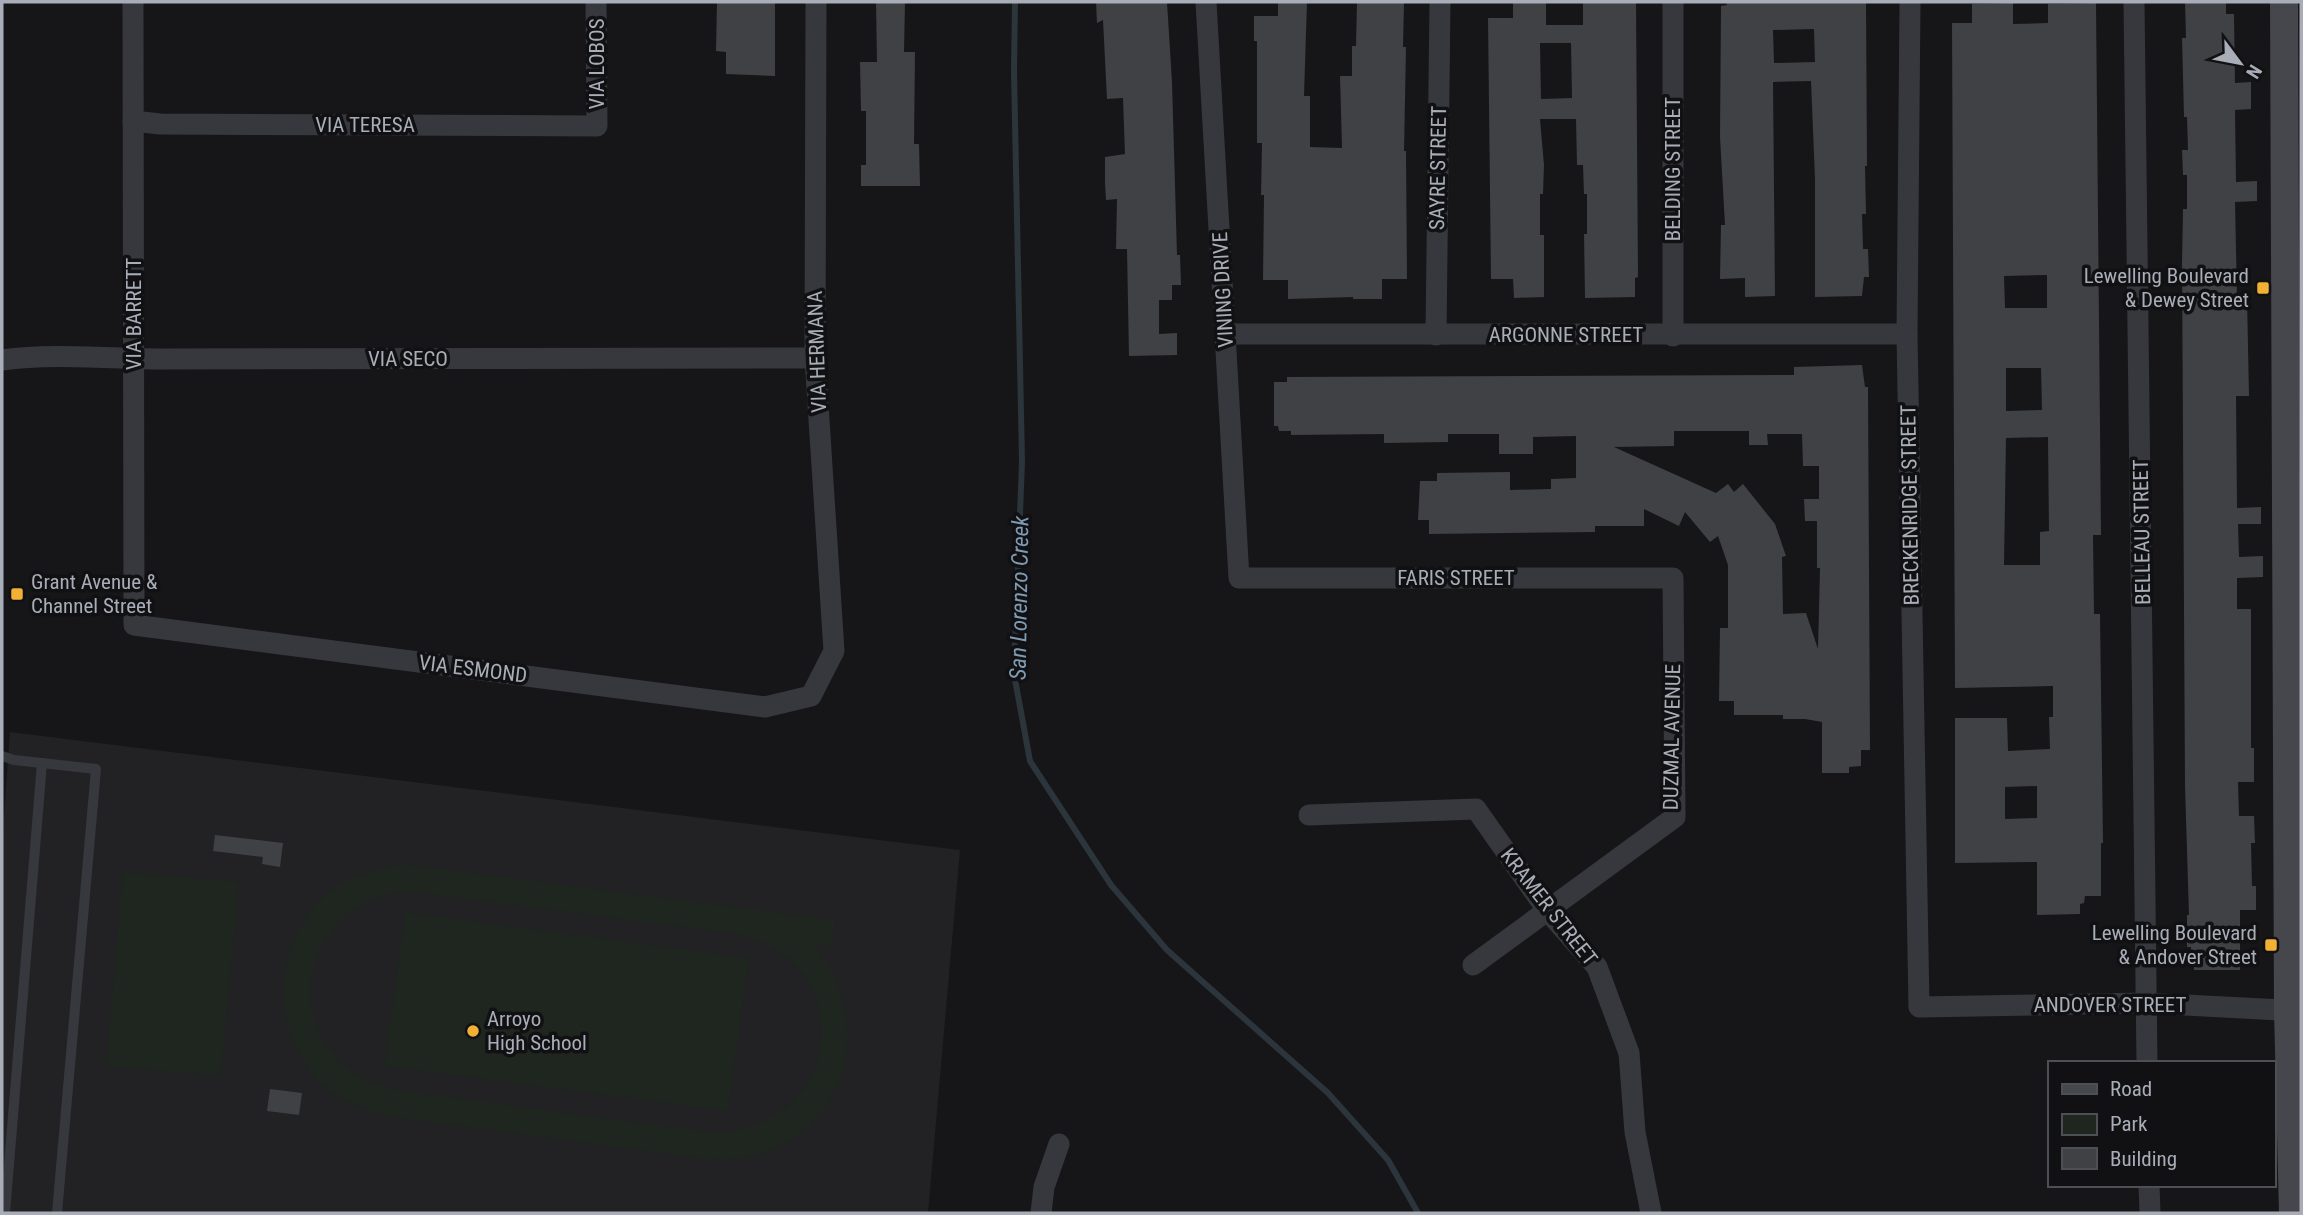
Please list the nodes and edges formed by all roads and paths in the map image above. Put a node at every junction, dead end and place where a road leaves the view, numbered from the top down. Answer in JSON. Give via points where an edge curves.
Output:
{"nodes":[{"id":1,"x":133,"y":2,"type":"edge"},
{"id":2,"x":596,"y":2,"type":"edge"},
{"id":3,"x":816,"y":2,"type":"edge"},
{"id":4,"x":1206,"y":2,"type":"edge"},
{"id":5,"x":1440,"y":2,"type":"edge"},
{"id":6,"x":1673,"y":2,"type":"edge"},
{"id":7,"x":1910,"y":2,"type":"edge"},
{"id":8,"x":2134,"y":2,"type":"edge"},
{"id":9,"x":2284,"y":2,"type":"edge"},
{"id":10,"x":134,"y":121,"type":"junction"},
{"id":11,"x":597,"y":126,"type":"joint"},
{"id":12,"x":2293,"y":202,"type":"edge"},
{"id":13,"x":1225,"y":334,"type":"junction"},
{"id":14,"x":1907,"y":334,"type":"junction"},
{"id":15,"x":1436,"y":335,"type":"junction"},
{"id":16,"x":1673,"y":336,"type":"junction"},
{"id":17,"x":815,"y":358,"type":"junction"},
{"id":18,"x":134,"y":359,"type":"junction"},
{"id":19,"x":2,"y":360,"type":"edge"},
{"id":20,"x":1240,"y":578,"type":"joint"},
{"id":21,"x":1673,"y":578,"type":"joint"},
{"id":22,"x":134,"y":625,"type":"joint"},
{"id":23,"x":811,"y":696,"type":"joint"},
{"id":24,"x":2,"y":756,"type":"edge"},
{"id":25,"x":42,"y":763,"type":"junction"},
{"id":26,"x":1309,"y":815,"type":"dead end"},
{"id":27,"x":1548,"y":910,"type":"junction"},
{"id":28,"x":1474,"y":965,"type":"dead end"},
{"id":29,"x":2147,"y":1003,"type":"junction"},
{"id":30,"x":1919,"y":1007,"type":"joint"},
{"id":31,"x":2295,"y":1010,"type":"edge"},
{"id":32,"x":2147,"y":1061,"type":"edge"},
{"id":33,"x":1059,"y":1144,"type":"dead end"},
{"id":34,"x":2149,"y":1187,"type":"edge"},
{"id":35,"x":5,"y":1213,"type":"edge"},
{"id":36,"x":57,"y":1213,"type":"edge"},
{"id":37,"x":1041,"y":1213,"type":"edge"},
{"id":38,"x":1651,"y":1213,"type":"edge"},
{"id":39,"x":2150,"y":1213,"type":"edge"},
{"id":40,"x":2292,"y":1213,"type":"edge"}],
"edges":[{"from":1,"to":10,"type":"street","name":"VIA BARRETT"},
{"from":2,"to":11,"type":"street","name":"VIA LOBOS"},
{"from":3,"to":17,"type":"street","name":"VIA HERMANA"},
{"from":4,"to":13,"type":"street","name":"VINING DRIVE"},
{"from":5,"to":15,"type":"street","name":"SAYRE STREET"},
{"from":6,"to":16,"type":"street","name":"BELDING STREET"},
{"from":7,"to":14,"type":"street","name":"BRECKENRIDGE STREET"},
{"from":8,"to":29,"type":"street","name":"BELLEAU STREET"},
{"from":9,"to":12,"type":"main road"},
{"from":10,"to":11,"type":"street","name":"VIA TERESA"},
{"from":10,"to":18,"type":"street","name":"VIA BARRETT"},
{"from":12,"to":31,"type":"main road"},
{"from":13,"to":15,"type":"street","name":"ARGONNE STREET"},
{"from":13,"to":20,"type":"street","name":"VINING DRIVE"},
{"from":14,"to":16,"type":"street","name":"ARGONNE STREET"},
{"from":14,"to":30,"type":"street","name":"BRECKENRIDGE STREET"},
{"from":15,"to":16,"type":"street","name":"ARGONNE STREET"},
{"from":17,"to":18,"type":"street","name":"VIA SECO"},
{"from":17,"to":23,"type":"street","name":"VIA HERMANA","via":[[834,651]]},
{"from":18,"to":19,"type":"street","name":"VIA SECO"},
{"from":18,"to":22,"type":"street","name":"VIA BARRETT"},
{"from":20,"to":21,"type":"street","name":"FARIS STREET"},
{"from":21,"to":27,"type":"street","name":"DUZMAL AVENUE","via":[[1675,817]]},
{"from":22,"to":23,"type":"street","name":"VIA ESMOND","via":[[765,707]]},
{"from":24,"to":25,"type":"lane"},
{"from":25,"to":35,"type":"lane"},
{"from":25,"to":36,"type":"lane","via":[[96,769]]},
{"from":26,"to":27,"type":"street","name":"KRAMER STREET","via":[[1476,809]]},
{"from":27,"to":28,"type":"street","name":"DUZMAL AVENUE"},
{"from":27,"to":38,"type":"street","name":"KRAMER STREET","via":[[1597,967],[1629,1053],[1636,1132]]},
{"from":29,"to":30,"type":"street","name":"ANDOVER STREET"},
{"from":29,"to":31,"type":"street","name":"ANDOVER STREET"},
{"from":29,"to":32,"type":"street","name":"BELLEAU STREET"},
{"from":31,"to":40,"type":"main road"},
{"from":33,"to":37,"type":"street","via":[[1044,1187]]},
{"from":34,"to":39,"type":"street"}]}
